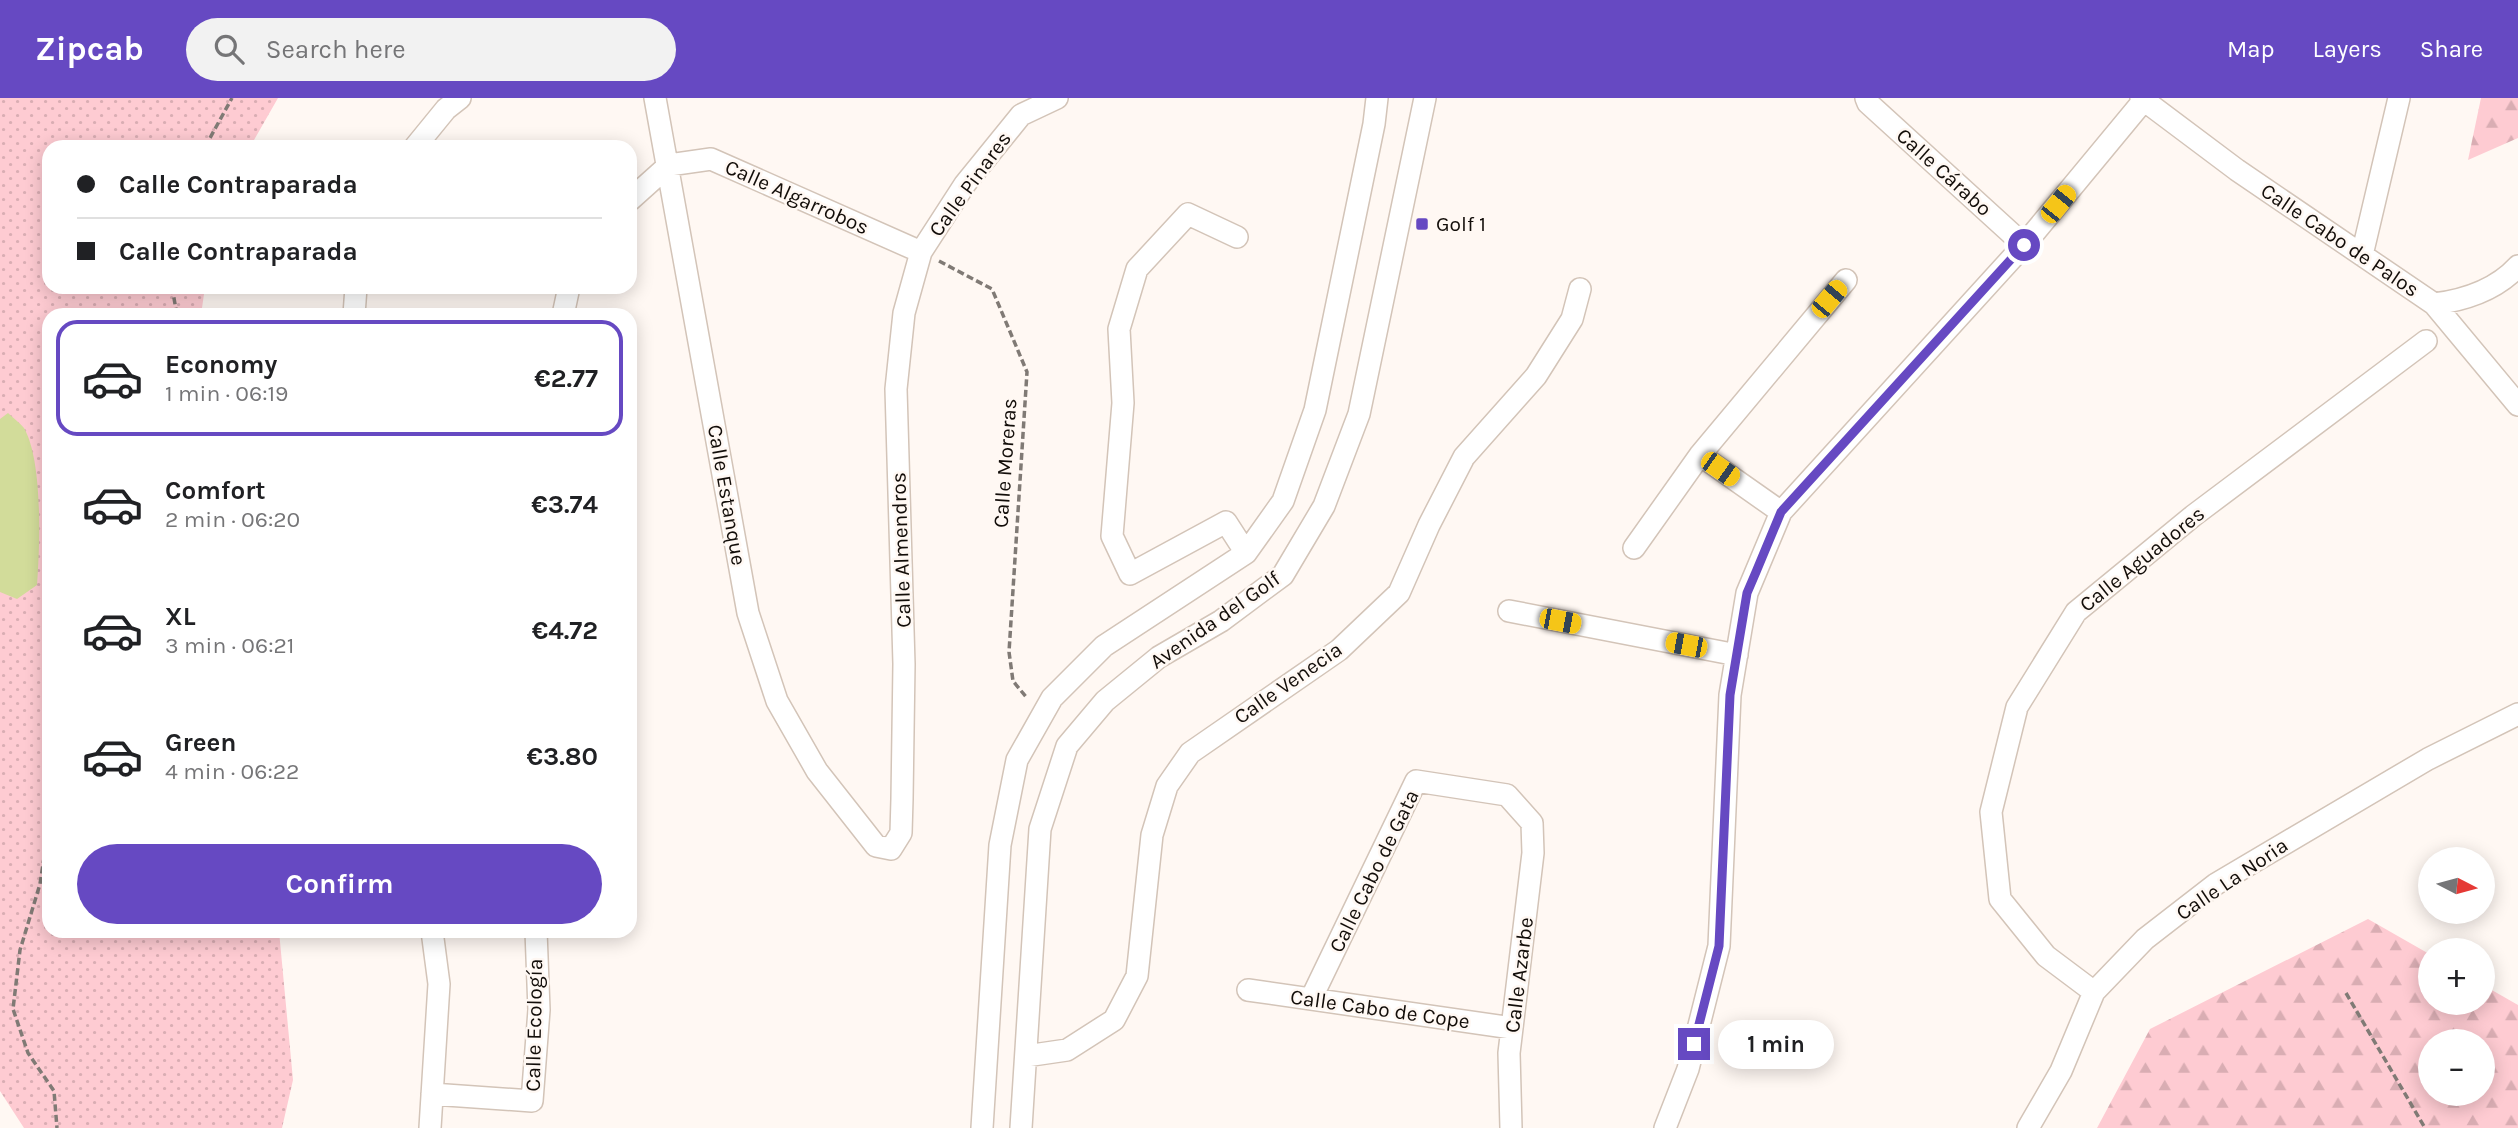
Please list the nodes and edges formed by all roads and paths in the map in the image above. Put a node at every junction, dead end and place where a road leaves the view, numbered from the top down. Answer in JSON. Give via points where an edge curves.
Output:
{"nodes":[{"id":1,"x":232,"y":98,"type":"edge"},
{"id":2,"x":460,"y":98,"type":"edge"},
{"id":3,"x":655,"y":98,"type":"edge"},
{"id":4,"x":1058,"y":98,"type":"edge"},
{"id":5,"x":1377,"y":98,"type":"edge"},
{"id":6,"x":1425,"y":98,"type":"edge"},
{"id":7,"x":1867,"y":98,"type":"edge"},
{"id":8,"x":2399,"y":98,"type":"edge"},
{"id":9,"x":2142,"y":99,"type":"edge"},
{"id":10,"x":209,"y":140,"type":"edge"},
{"id":11,"x":421,"y":140,"type":"edge"},
{"id":12,"x":669,"y":165,"type":"junction"},
{"id":13,"x":637,"y":194,"type":"edge"},
{"id":14,"x":1237,"y":237,"type":"dead end"},
{"id":15,"x":2024,"y":245,"type":"junction"},
{"id":16,"x":921,"y":252,"type":"junction"},
{"id":17,"x":2362,"y":255,"type":"junction"},
{"id":18,"x":2516,"y":272,"type":"edge"},
{"id":19,"x":1846,"y":280,"type":"dead end"},
{"id":20,"x":1580,"y":289,"type":"dead end"},
{"id":21,"x":2434,"y":304,"type":"junction"},
{"id":22,"x":2426,"y":341,"type":"dead end"},
{"id":23,"x":2518,"y":405,"type":"edge"},
{"id":24,"x":1700,"y":455,"type":"junction"},
{"id":25,"x":1781,"y":512,"type":"junction"},
{"id":26,"x":1634,"y":548,"type":"dead end"},
{"id":27,"x":1246,"y":553,"type":"junction"},
{"id":28,"x":1509,"y":611,"type":"dead end"},
{"id":29,"x":1737,"y":655,"type":"junction"},
{"id":30,"x":2518,"y":714,"type":"edge"},
{"id":31,"x":1041,"y":715,"type":"junction"},
{"id":32,"x":1532,"y":823,"type":"joint"},
{"id":33,"x":891,"y":849,"type":"joint"},
{"id":34,"x":42,"y":871,"type":"edge"},
{"id":35,"x":433,"y":938,"type":"edge"},
{"id":36,"x":536,"y":938,"type":"edge"},
{"id":37,"x":1248,"y":990,"type":"dead end"},
{"id":38,"x":2094,"y":992,"type":"junction"},
{"id":39,"x":2346,"y":993,"type":"dead end"},
{"id":40,"x":1311,"y":999,"type":"junction"},
{"id":41,"x":1512,"y":1028,"type":"junction"},
{"id":42,"x":1026,"y":1056,"type":"junction"},
{"id":43,"x":432,"y":1094,"type":"junction"},
{"id":44,"x":57,"y":1128,"type":"edge"},
{"id":45,"x":430,"y":1128,"type":"edge"},
{"id":46,"x":982,"y":1128,"type":"edge"},
{"id":47,"x":1021,"y":1128,"type":"edge"},
{"id":48,"x":1511,"y":1128,"type":"edge"},
{"id":49,"x":1665,"y":1128,"type":"edge"},
{"id":50,"x":2028,"y":1128,"type":"edge"},
{"id":51,"x":2425,"y":1128,"type":"edge"}],
"edges":[{"from":1,"to":10,"type":"path"},
{"from":2,"to":11,"type":"street"},
{"from":3,"to":12,"type":"street","name":"Calle Estanque"},
{"from":4,"to":16,"type":"street","name":"Calle Pinares","via":[[1021,115],[965,184]]},
{"from":5,"to":27,"type":"street","name":"Avenida del Golf","via":[[1315,410],[1283,500]]},
{"from":6,"to":42,"type":"street","name":"Avenida del Golf","via":[[1359,414],[1324,506],[1283,575],[1221,621],[1159,657],[1105,701],[1067,746],[1040,829]]},
{"from":7,"to":15,"type":"street","name":"Calle Cárabo"},
{"from":8,"to":17,"type":"street"},
{"from":9,"to":15,"type":"street"},
{"from":9,"to":17,"type":"street","name":"Calle Cabo de Palos"},
{"from":12,"to":13,"type":"street"},
{"from":12,"to":16,"type":"street","name":"Calle Algarrobos","via":[[711,159]]},
{"from":12,"to":33,"type":"street","name":"Calle Estanque","via":[[752,626],[777,701],[817,771],[876,846]]},
{"from":14,"to":27,"type":"street","via":[[1188,214],[1137,270],[1119,328],[1123,403],[1112,536],[1130,574],[1226,522]]},
{"from":15,"to":25,"type":"street"},
{"from":16,"to":31,"type":"path","name":"Calle Moreras","via":[[992,289],[1027,372],[1009,652],[1013,681]]},
{"from":16,"to":33,"type":"street","name":"Calle Almendros","via":[[904,313],[896,389],[904,664],[901,833]]},
{"from":17,"to":21,"type":"street","name":"Calle Cabo de Palos"},
{"from":18,"to":21,"type":"street","via":[[2466,300]]},
{"from":19,"to":24,"type":"street"},
{"from":20,"to":42,"type":"street","name":"Calle Venecia","via":[[1572,319],[1535,376],[1464,457],[1399,593],[1339,650],[1190,753],[1167,786],[1152,835],[1137,976],[1114,1020],[1067,1050]]},
{"from":21,"to":23,"type":"street","name":"Calle Cabo de Palos"},
{"from":22,"to":38,"type":"street","name":"Calle Aguadores","via":[[2193,516],[2076,612],[2017,707],[1991,812],[2000,899],[2046,956]]},
{"from":24,"to":25,"type":"street"},
{"from":24,"to":26,"type":"street"},
{"from":25,"to":29,"type":"street","via":[[1747,593]]},
{"from":27,"to":31,"type":"street","name":"Avenida del Golf","via":[[1104,646]]},
{"from":28,"to":29,"type":"street"},
{"from":29,"to":49,"type":"street","via":[[1730,695],[1719,946],[1688,1069]]},
{"from":30,"to":38,"type":"street","name":"Calle La Noria","via":[[2428,759],[2216,884],[2146,939]]},
{"from":31,"to":46,"type":"street","name":"Avenida del Golf","via":[[1017,760],[1000,845]]},
{"from":32,"to":40,"type":"street","name":"Calle Cabo de Gata","via":[[1507,795],[1416,781]]},
{"from":32,"to":41,"type":"street","name":"Calle Azarbe","via":[[1533,853]]},
{"from":34,"to":44,"type":"path","via":[[20,950],[13,1009],[28,1053],[54,1091]]},
{"from":35,"to":43,"type":"street","via":[[439,984]]},
{"from":36,"to":43,"type":"street","name":"Calle Ecología","via":[[538,1010],[532,1101]]},
{"from":37,"to":40,"type":"street","name":"Calle Cabo de Cope"},
{"from":38,"to":50,"type":"street","name":"Calle La Noria","via":[[2061,1071]]},
{"from":39,"to":51,"type":"path"},
{"from":40,"to":41,"type":"street","name":"Calle Cabo de Cope"},
{"from":41,"to":48,"type":"street","name":"Calle Azarbe"},
{"from":42,"to":47,"type":"street","name":"Avenida del Golf"},
{"from":43,"to":45,"type":"street"}]}
